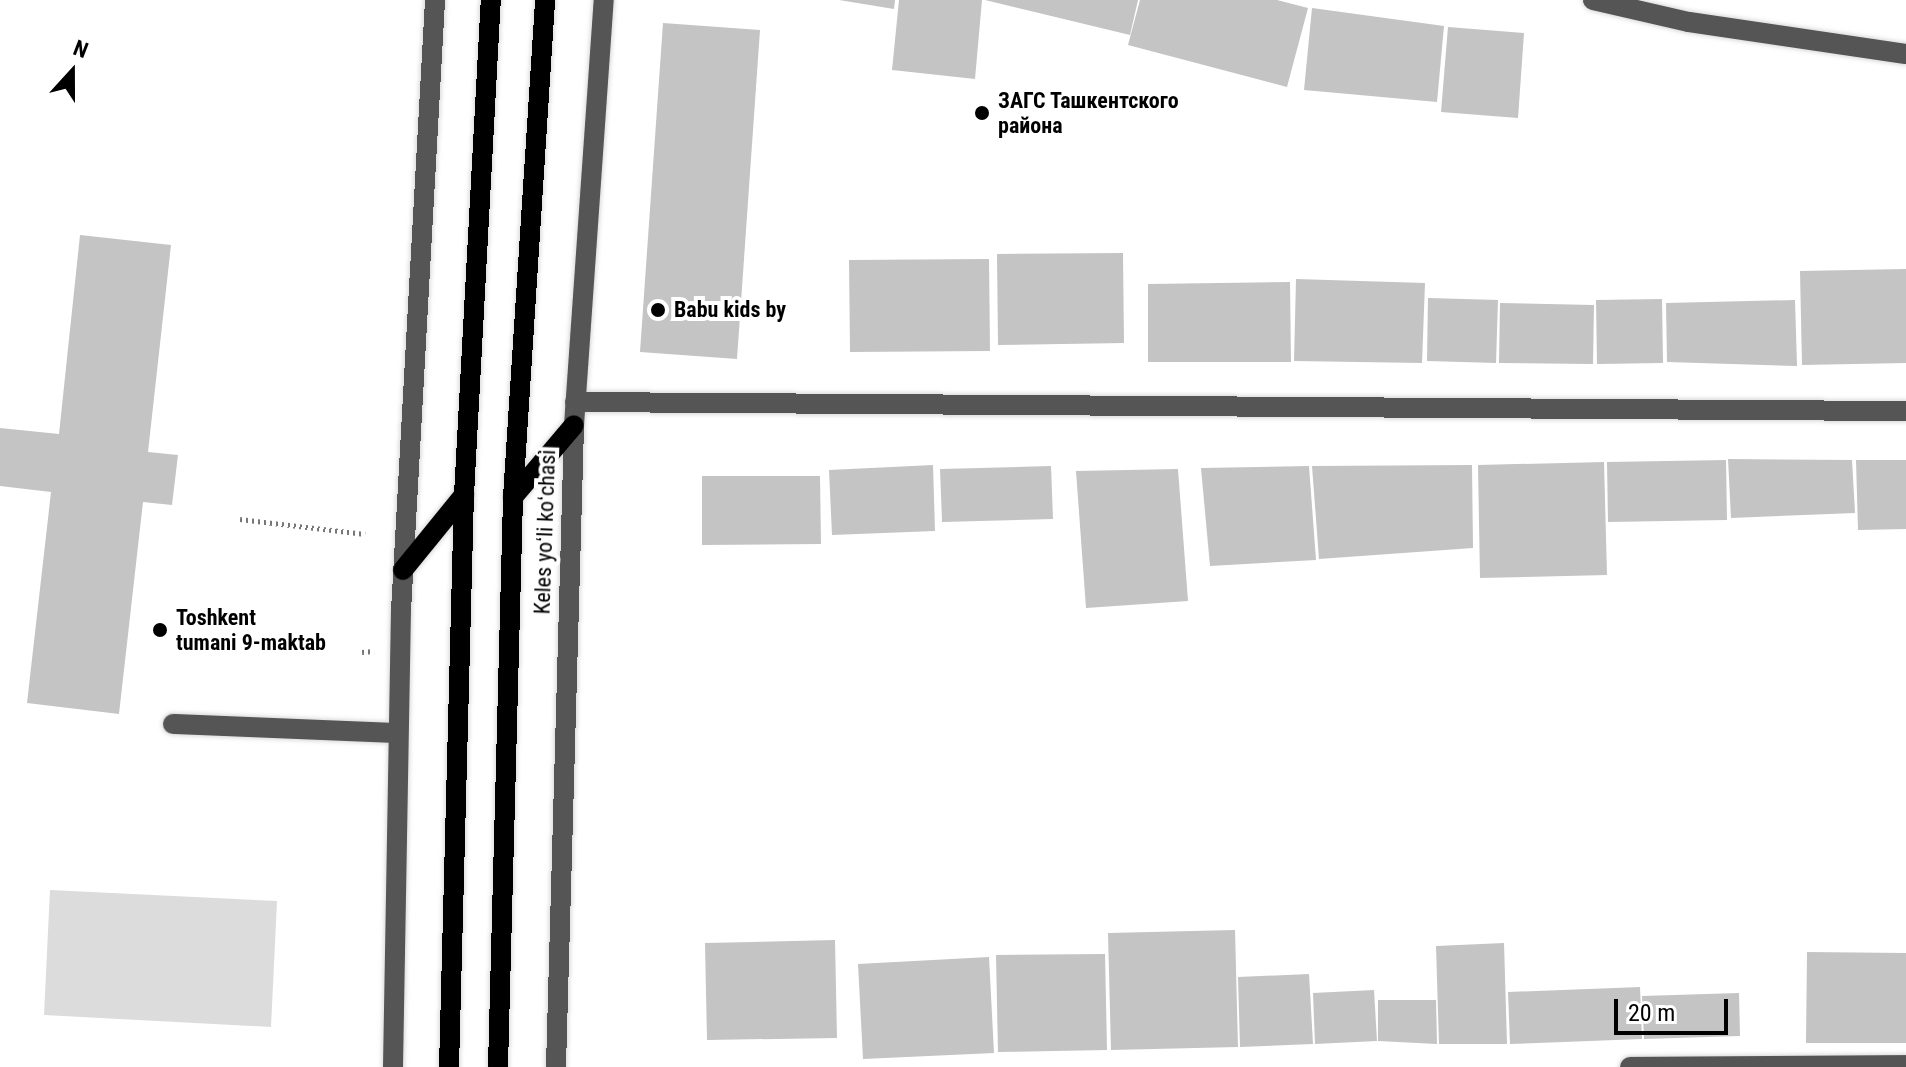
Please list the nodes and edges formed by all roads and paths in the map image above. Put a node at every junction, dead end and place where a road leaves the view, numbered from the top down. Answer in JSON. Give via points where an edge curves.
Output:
{"nodes":[{"id":1,"x":435,"y":0,"type":"edge"},
{"id":2,"x":491,"y":0,"type":"edge"},
{"id":3,"x":545,"y":0,"type":"edge"},
{"id":4,"x":604,"y":0,"type":"edge"},
{"id":5,"x":1593,"y":0,"type":"edge"},
{"id":6,"x":1906,"y":54,"type":"edge"},
{"id":7,"x":575,"y":402,"type":"junction"},
{"id":8,"x":1906,"y":411,"type":"edge"},
{"id":9,"x":574,"y":425,"type":"junction"},
{"id":10,"x":464,"y":495,"type":"junction"},
{"id":11,"x":513,"y":497,"type":"junction"},
{"id":12,"x":240,"y":519,"type":"dead end"},
{"id":13,"x":365,"y":534,"type":"dead end"},
{"id":14,"x":403,"y":570,"type":"junction"},
{"id":15,"x":173,"y":724,"type":"dead end"},
{"id":16,"x":398,"y":733,"type":"junction"},
{"id":17,"x":1906,"y":1065,"type":"edge"},
{"id":18,"x":393,"y":1067,"type":"edge"},
{"id":19,"x":449,"y":1067,"type":"edge"},
{"id":20,"x":498,"y":1067,"type":"edge"},
{"id":21,"x":556,"y":1067,"type":"edge"},
{"id":22,"x":1630,"y":1067,"type":"edge"}],
"edges":[{"from":1,"to":14,"type":"street"},
{"from":2,"to":10,"type":"main road"},
{"from":3,"to":11,"type":"main road","name":"Keles yoʻli koʻchasi"},
{"from":4,"to":7,"type":"street","name":"Keles yoʻli koʻchasi"},
{"from":5,"to":6,"type":"street","via":[[1689,22]]},
{"from":7,"to":8,"type":"street"},
{"from":7,"to":9,"type":"street","name":"Keles yoʻli koʻchasi"},
{"from":9,"to":11,"type":"main road"},
{"from":9,"to":21,"type":"street","name":"Keles yoʻli koʻchasi"},
{"from":10,"to":14,"type":"main road"},
{"from":10,"to":19,"type":"main road"},
{"from":11,"to":20,"type":"main road","name":"Keles yoʻli koʻchasi"},
{"from":12,"to":13,"type":"path"},
{"from":14,"to":16,"type":"street"},
{"from":15,"to":16,"type":"street"},
{"from":16,"to":18,"type":"street"},
{"from":17,"to":22,"type":"street"}]}
